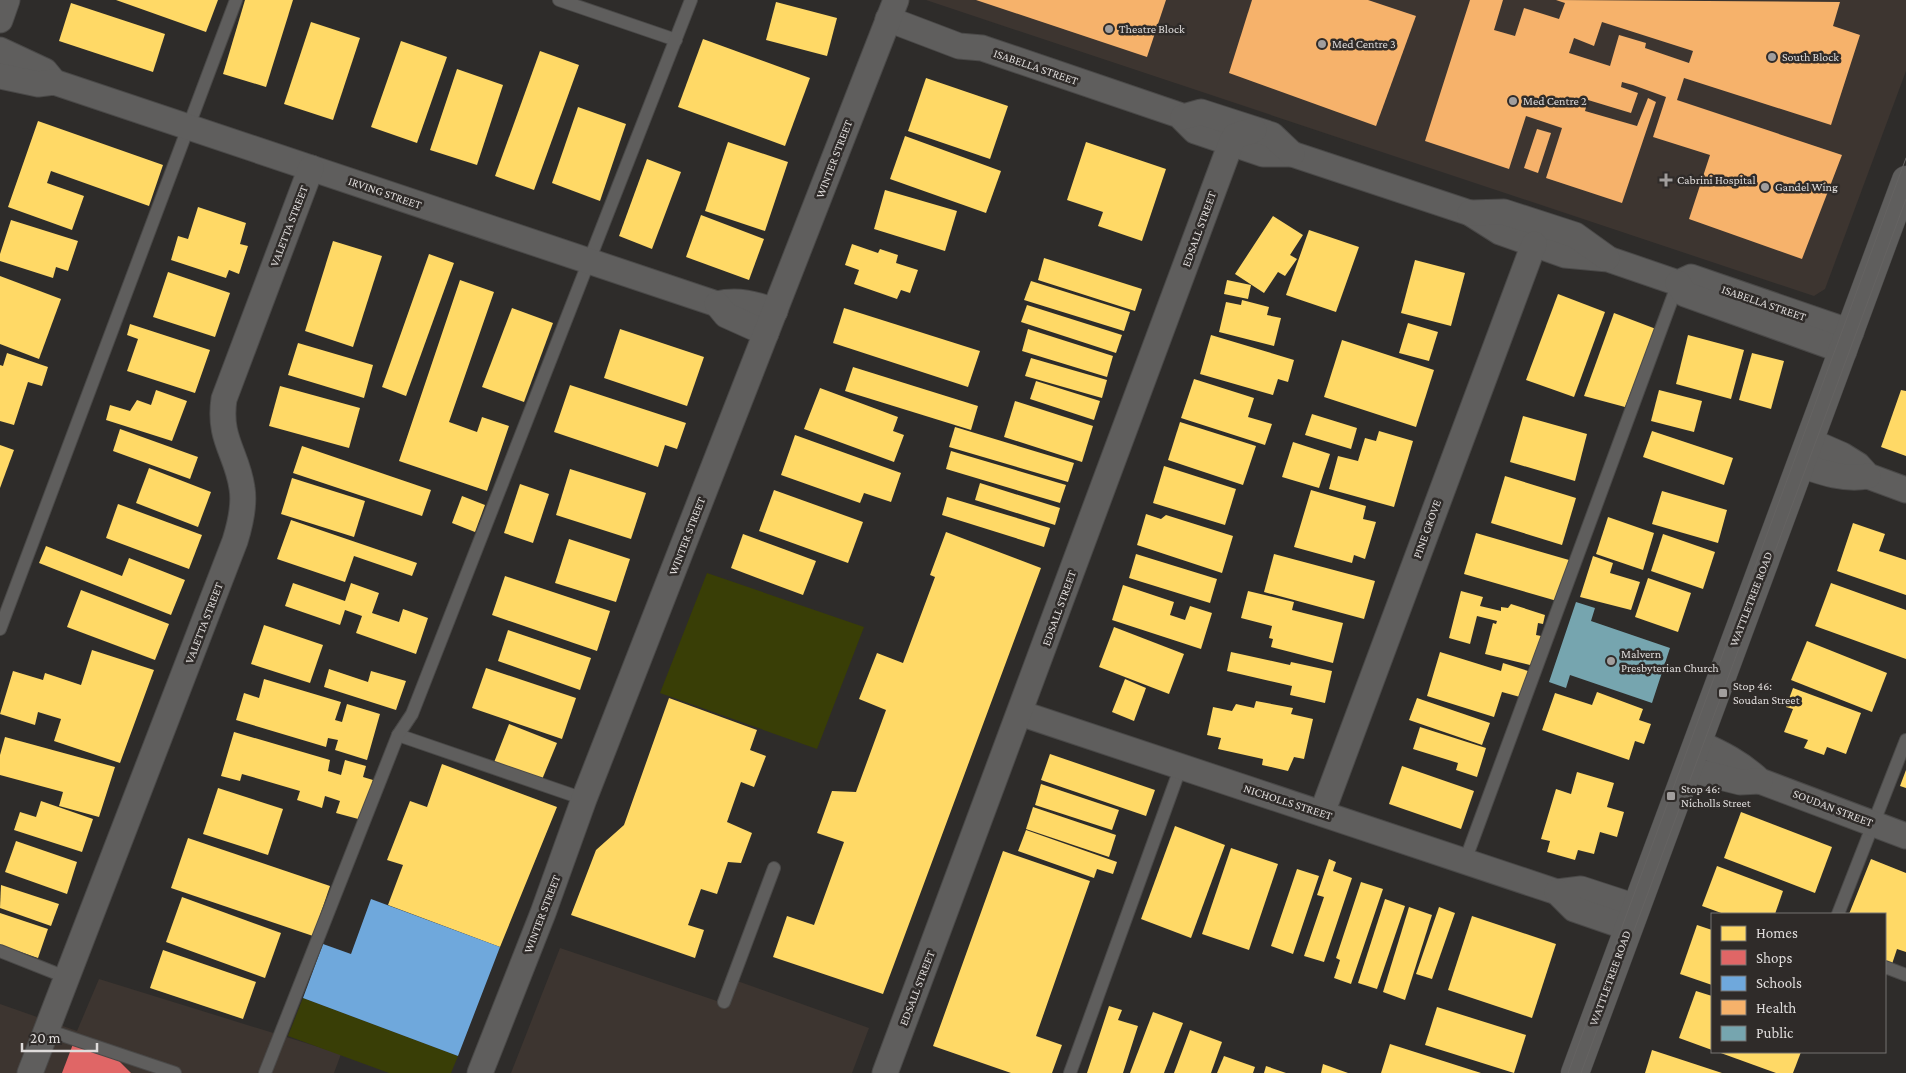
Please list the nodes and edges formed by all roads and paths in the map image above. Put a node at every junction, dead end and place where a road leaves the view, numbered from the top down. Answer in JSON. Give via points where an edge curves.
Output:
{"nodes":[{"id":1,"x":7,"y":0,"type":"edge"},
{"id":2,"x":236,"y":0,"type":"edge"},
{"id":3,"x":560,"y":0,"type":"edge"},
{"id":4,"x":691,"y":0,"type":"edge"},
{"id":5,"x":892,"y":9,"type":"edge"},
{"id":6,"x":0,"y":20,"type":"edge"},
{"id":7,"x":676,"y":40,"type":"junction"},
{"id":8,"x":0,"y":50,"type":"edge"},
{"id":9,"x":0,"y":76,"type":"edge"},
{"id":10,"x":54,"y":82,"type":"junction"},
{"id":11,"x":1183,"y":117,"type":"junction"},
{"id":12,"x":188,"y":127,"type":"junction"},
{"id":13,"x":1254,"y":130,"type":"junction"},
{"id":14,"x":1231,"y":143,"type":"junction"},
{"id":15,"x":1292,"y":154,"type":"junction"},
{"id":16,"x":311,"y":168,"type":"junction"},
{"id":17,"x":1906,"y":180,"type":"edge"},
{"id":18,"x":1470,"y":213,"type":"junction"},
{"id":19,"x":1534,"y":244,"type":"junction"},
{"id":20,"x":1608,"y":259,"type":"junction"},
{"id":21,"x":590,"y":261,"type":"junction"},
{"id":22,"x":1678,"y":283,"type":"junction"},
{"id":23,"x":771,"y":322,"type":"junction"},
{"id":24,"x":1847,"y":341,"type":"junction"},
{"id":25,"x":1806,"y":453,"type":"junction"},
{"id":26,"x":1906,"y":490,"type":"edge"},
{"id":27,"x":0,"y":629,"type":"edge"},
{"id":28,"x":1020,"y":713,"type":"junction"},
{"id":29,"x":398,"y":734,"type":"junction"},
{"id":30,"x":1906,"y":740,"type":"edge"},
{"id":31,"x":1698,"y":743,"type":"junction"},
{"id":32,"x":1181,"y":766,"type":"junction"},
{"id":33,"x":1688,"y":769,"type":"junction"},
{"id":34,"x":1760,"y":781,"type":"junction"},
{"id":35,"x":584,"y":799,"type":"junction"},
{"id":36,"x":1322,"y":813,"type":"junction"},
{"id":37,"x":1874,"y":824,"type":"junction"},
{"id":38,"x":1906,"y":836,"type":"edge"},
{"id":39,"x":1465,"y":861,"type":"junction"},
{"id":40,"x":774,"y":868,"type":"dead end"},
{"id":41,"x":1838,"y":913,"type":"edge"},
{"id":42,"x":1632,"y":918,"type":"junction"},
{"id":43,"x":0,"y":951,"type":"edge"},
{"id":44,"x":1886,"y":967,"type":"edge"},
{"id":45,"x":1906,"y":975,"type":"edge"},
{"id":46,"x":68,"y":978,"type":"junction"},
{"id":47,"x":724,"y":1002,"type":"dead end"},
{"id":48,"x":47,"y":1030,"type":"junction"},
{"id":49,"x":892,"y":1071,"type":"edge"},
{"id":50,"x":30,"y":1073,"type":"edge"},
{"id":51,"x":175,"y":1073,"type":"edge"},
{"id":52,"x":266,"y":1073,"type":"edge"},
{"id":53,"x":480,"y":1073,"type":"edge"},
{"id":54,"x":1070,"y":1073,"type":"edge"},
{"id":55,"x":1575,"y":1073,"type":"edge"}],
"edges":[{"from":1,"to":6,"type":"street"},
{"from":2,"to":12,"type":"lane"},
{"from":3,"to":7,"type":"lane"},
{"from":4,"to":7,"type":"lane"},
{"from":5,"to":11,"type":"street","name":"ISABELLA STREET","via":[[959,46],[982,48]]},
{"from":5,"to":23,"type":"street","name":"WINTER STREET"},
{"from":7,"to":21,"type":"lane"},
{"from":8,"to":10,"type":"street","name":"IRVING STREET","via":[[44,71]]},
{"from":9,"to":10,"type":"street","name":"IRVING STREET","via":[[38,84]]},
{"from":10,"to":12,"type":"street","name":"IRVING STREET"},
{"from":11,"to":13,"type":"street","name":"ISABELLA STREET","via":[[1201,112]]},
{"from":11,"to":14,"type":"street","name":"ISABELLA STREET","via":[[1195,131]]},
{"from":12,"to":16,"type":"street","name":"IRVING STREET"},
{"from":12,"to":27,"type":"lane"},
{"from":13,"to":14,"type":"street","via":[[1235,136]]},
{"from":13,"to":15,"type":"street","name":"ISABELLA STREET","via":[[1272,135]]},
{"from":14,"to":15,"type":"street","name":"ISABELLA STREET","via":[[1263,154]]},
{"from":14,"to":28,"type":"street","name":"EDSALL STREET"},
{"from":15,"to":18,"type":"street","name":"ISABELLA STREET"},
{"from":16,"to":21,"type":"street","name":"IRVING STREET"},
{"from":16,"to":46,"type":"street","name":"VALETTA STREET","via":[[224,399],[224,435],[243,491],[242,515],[235,541]]},
{"from":17,"to":24,"type":"main road","name":"WATTLETREE ROAD"},
{"from":18,"to":19,"type":"street","name":"ISABELLA STREET","via":[[1500,232]]},
{"from":18,"to":20,"type":"street","name":"ISABELLA STREET","via":[[1504,212],[1566,232]]},
{"from":19,"to":20,"type":"street","name":"ISABELLA STREET","via":[[1565,255]]},
{"from":19,"to":36,"type":"street","name":"PINE GROVE"},
{"from":20,"to":22,"type":"street","name":"ISABELLA STREET"},
{"from":21,"to":23,"type":"street","name":"IRVING STREET","via":[[717,304],[731,301],[750,303]]},
{"from":21,"to":29,"type":"lane","via":[[412,714]]},
{"from":22,"to":24,"type":"street","name":"ISABELLA STREET","via":[[1691,277]]},
{"from":22,"to":39,"type":"lane"},
{"from":23,"to":35,"type":"street","name":"WINTER STREET"},
{"from":24,"to":25,"type":"main road","name":"WATTLETREE ROAD"},
{"from":25,"to":26,"type":"street","via":[[1842,455],[1868,476]]},
{"from":25,"to":31,"type":"main road","name":"WATTLETREE ROAD"},
{"from":28,"to":32,"type":"street","name":"NICHOLLS STREET"},
{"from":28,"to":49,"type":"street","name":"EDSALL STREET"},
{"from":29,"to":35,"type":"lane"},
{"from":29,"to":52,"type":"lane"},
{"from":30,"to":37,"type":"lane"},
{"from":31,"to":33,"type":"main road","name":"WATTLETREE ROAD"},
{"from":31,"to":34,"type":"street","name":"SOUDAN STREET","via":[[1722,752],[1746,767]]},
{"from":32,"to":36,"type":"street","name":"NICHOLLS STREET"},
{"from":32,"to":54,"type":"lane"},
{"from":33,"to":34,"type":"street","name":"SOUDAN STREET","via":[[1740,782]]},
{"from":33,"to":42,"type":"main road","name":"WATTLETREE ROAD"},
{"from":34,"to":37,"type":"street","name":"SOUDAN STREET"},
{"from":35,"to":53,"type":"street","name":"WINTER STREET"},
{"from":36,"to":39,"type":"street","name":"NICHOLLS STREET"},
{"from":37,"to":38,"type":"street","name":"SOUDAN STREET"},
{"from":37,"to":41,"type":"lane"},
{"from":39,"to":42,"type":"street","name":"NICHOLLS STREET","via":[[1557,892],[1581,890]]},
{"from":40,"to":47,"type":"lane"},
{"from":42,"to":55,"type":"main road","name":"WATTLETREE ROAD"},
{"from":43,"to":46,"type":"lane"},
{"from":44,"to":45,"type":"lane"},
{"from":46,"to":48,"type":"street","name":"VALETTA STREET"},
{"from":48,"to":50,"type":"street","name":"VALETTA STREET"},
{"from":48,"to":51,"type":"lane"}]}
